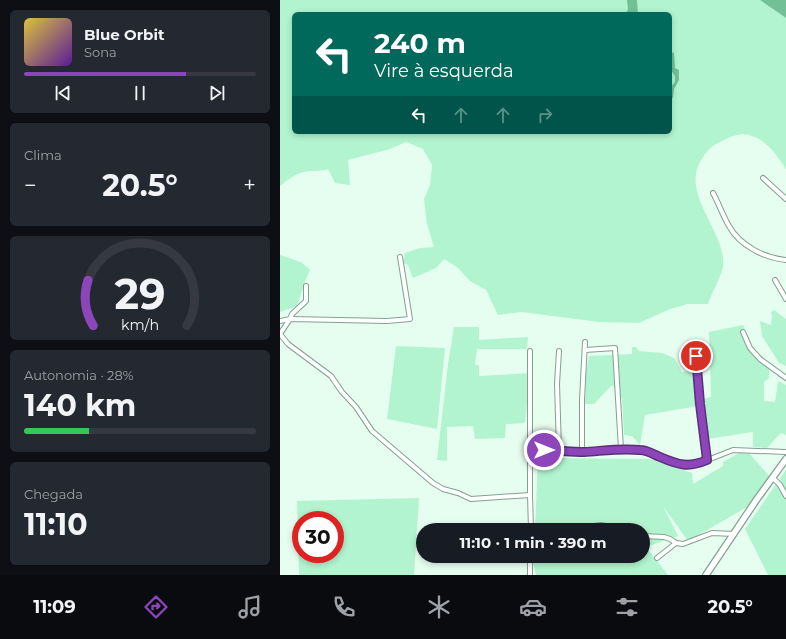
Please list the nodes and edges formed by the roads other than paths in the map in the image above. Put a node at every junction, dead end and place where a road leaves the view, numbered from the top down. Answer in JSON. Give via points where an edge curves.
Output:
{"nodes":[{"id":1,"x":763,"y":178,"type":"dead end"},
{"id":2,"x":713,"y":193,"type":"dead end"},
{"id":3,"x":786,"y":199,"type":"edge"},
{"id":4,"x":400,"y":257,"type":"dead end"},
{"id":5,"x":786,"y":260,"type":"edge"},
{"id":6,"x":775,"y":280,"type":"dead end"},
{"id":7,"x":306,"y":286,"type":"dead end"},
{"id":8,"x":786,"y":298,"type":"edge"},
{"id":9,"x":290,"y":319,"type":"junction"},
{"id":10,"x":280,"y":321,"type":"edge"},
{"id":11,"x":743,"y":332,"type":"dead end"},
{"id":12,"x":585,"y":342,"type":"dead end"},
{"id":13,"x":584,"y":350,"type":"junction"},
{"id":14,"x":530,"y":351,"type":"dead end"},
{"id":15,"x":559,"y":351,"type":"dead end"},
{"id":16,"x":696,"y":356,"type":"dead end"},
{"id":17,"x":786,"y":378,"type":"edge"},
{"id":18,"x":621,"y":449,"type":"junction"},
{"id":19,"x":559,"y":450,"type":"junction"},
{"id":20,"x":582,"y":452,"type":"junction"},
{"id":21,"x":786,"y":452,"type":"edge"},
{"id":22,"x":530,"y":454,"type":"junction"},
{"id":23,"x":786,"y":459,"type":"edge"},
{"id":24,"x":707,"y":460,"type":"junction"},
{"id":25,"x":773,"y":478,"type":"junction"},
{"id":26,"x":530,"y":495,"type":"junction"},
{"id":27,"x":786,"y":496,"type":"edge"},
{"id":28,"x":531,"y":523,"type":"edge"},
{"id":29,"x":734,"y":534,"type":"junction"},
{"id":30,"x":650,"y":536,"type":"edge"},
{"id":31,"x":676,"y":543,"type":"junction"},
{"id":32,"x":657,"y":558,"type":"dead end"},
{"id":33,"x":530,"y":563,"type":"edge"},
{"id":34,"x":530,"y":575,"type":"edge"},
{"id":35,"x":706,"y":575,"type":"edge"}],
"edges":[{"from":1,"to":3,"type":"street"},
{"from":2,"to":5,"type":"street","via":[[729,227],[742,241],[764,254]]},
{"from":4,"to":9,"type":"street","via":[[410,319]]},
{"from":6,"to":8,"type":"street"},
{"from":7,"to":9,"type":"street","via":[[306,302]]},
{"from":9,"to":10,"type":"street"},
{"from":9,"to":26,"type":"street","via":[[280,334],[288,344],[331,376],[372,431],[432,483],[471,499]]},
{"from":11,"to":17,"type":"street","via":[[750,348],[760,359]]},
{"from":12,"to":13,"type":"street"},
{"from":13,"to":18,"type":"street","via":[[615,348]]},
{"from":13,"to":20,"type":"street"},
{"from":14,"to":22,"type":"street"},
{"from":15,"to":19,"type":"street"},
{"from":16,"to":24,"type":"street"},
{"from":18,"to":20,"type":"street"},
{"from":18,"to":24,"type":"street","via":[[651,452],[658,457],[686,466]]},
{"from":19,"to":20,"type":"street"},
{"from":19,"to":22,"type":"street","via":[[544,450]]},
{"from":21,"to":24,"type":"street","via":[[733,450]]},
{"from":22,"to":26,"type":"street"},
{"from":23,"to":25,"type":"street"},
{"from":25,"to":27,"type":"street"},
{"from":25,"to":29,"type":"street"},
{"from":26,"to":28,"type":"street"},
{"from":29,"to":31,"type":"street","via":[[712,533],[689,543]]},
{"from":29,"to":35,"type":"street"},
{"from":30,"to":31,"type":"street","via":[[664,537]]},
{"from":31,"to":32,"type":"street"},
{"from":33,"to":34,"type":"street"}]}
